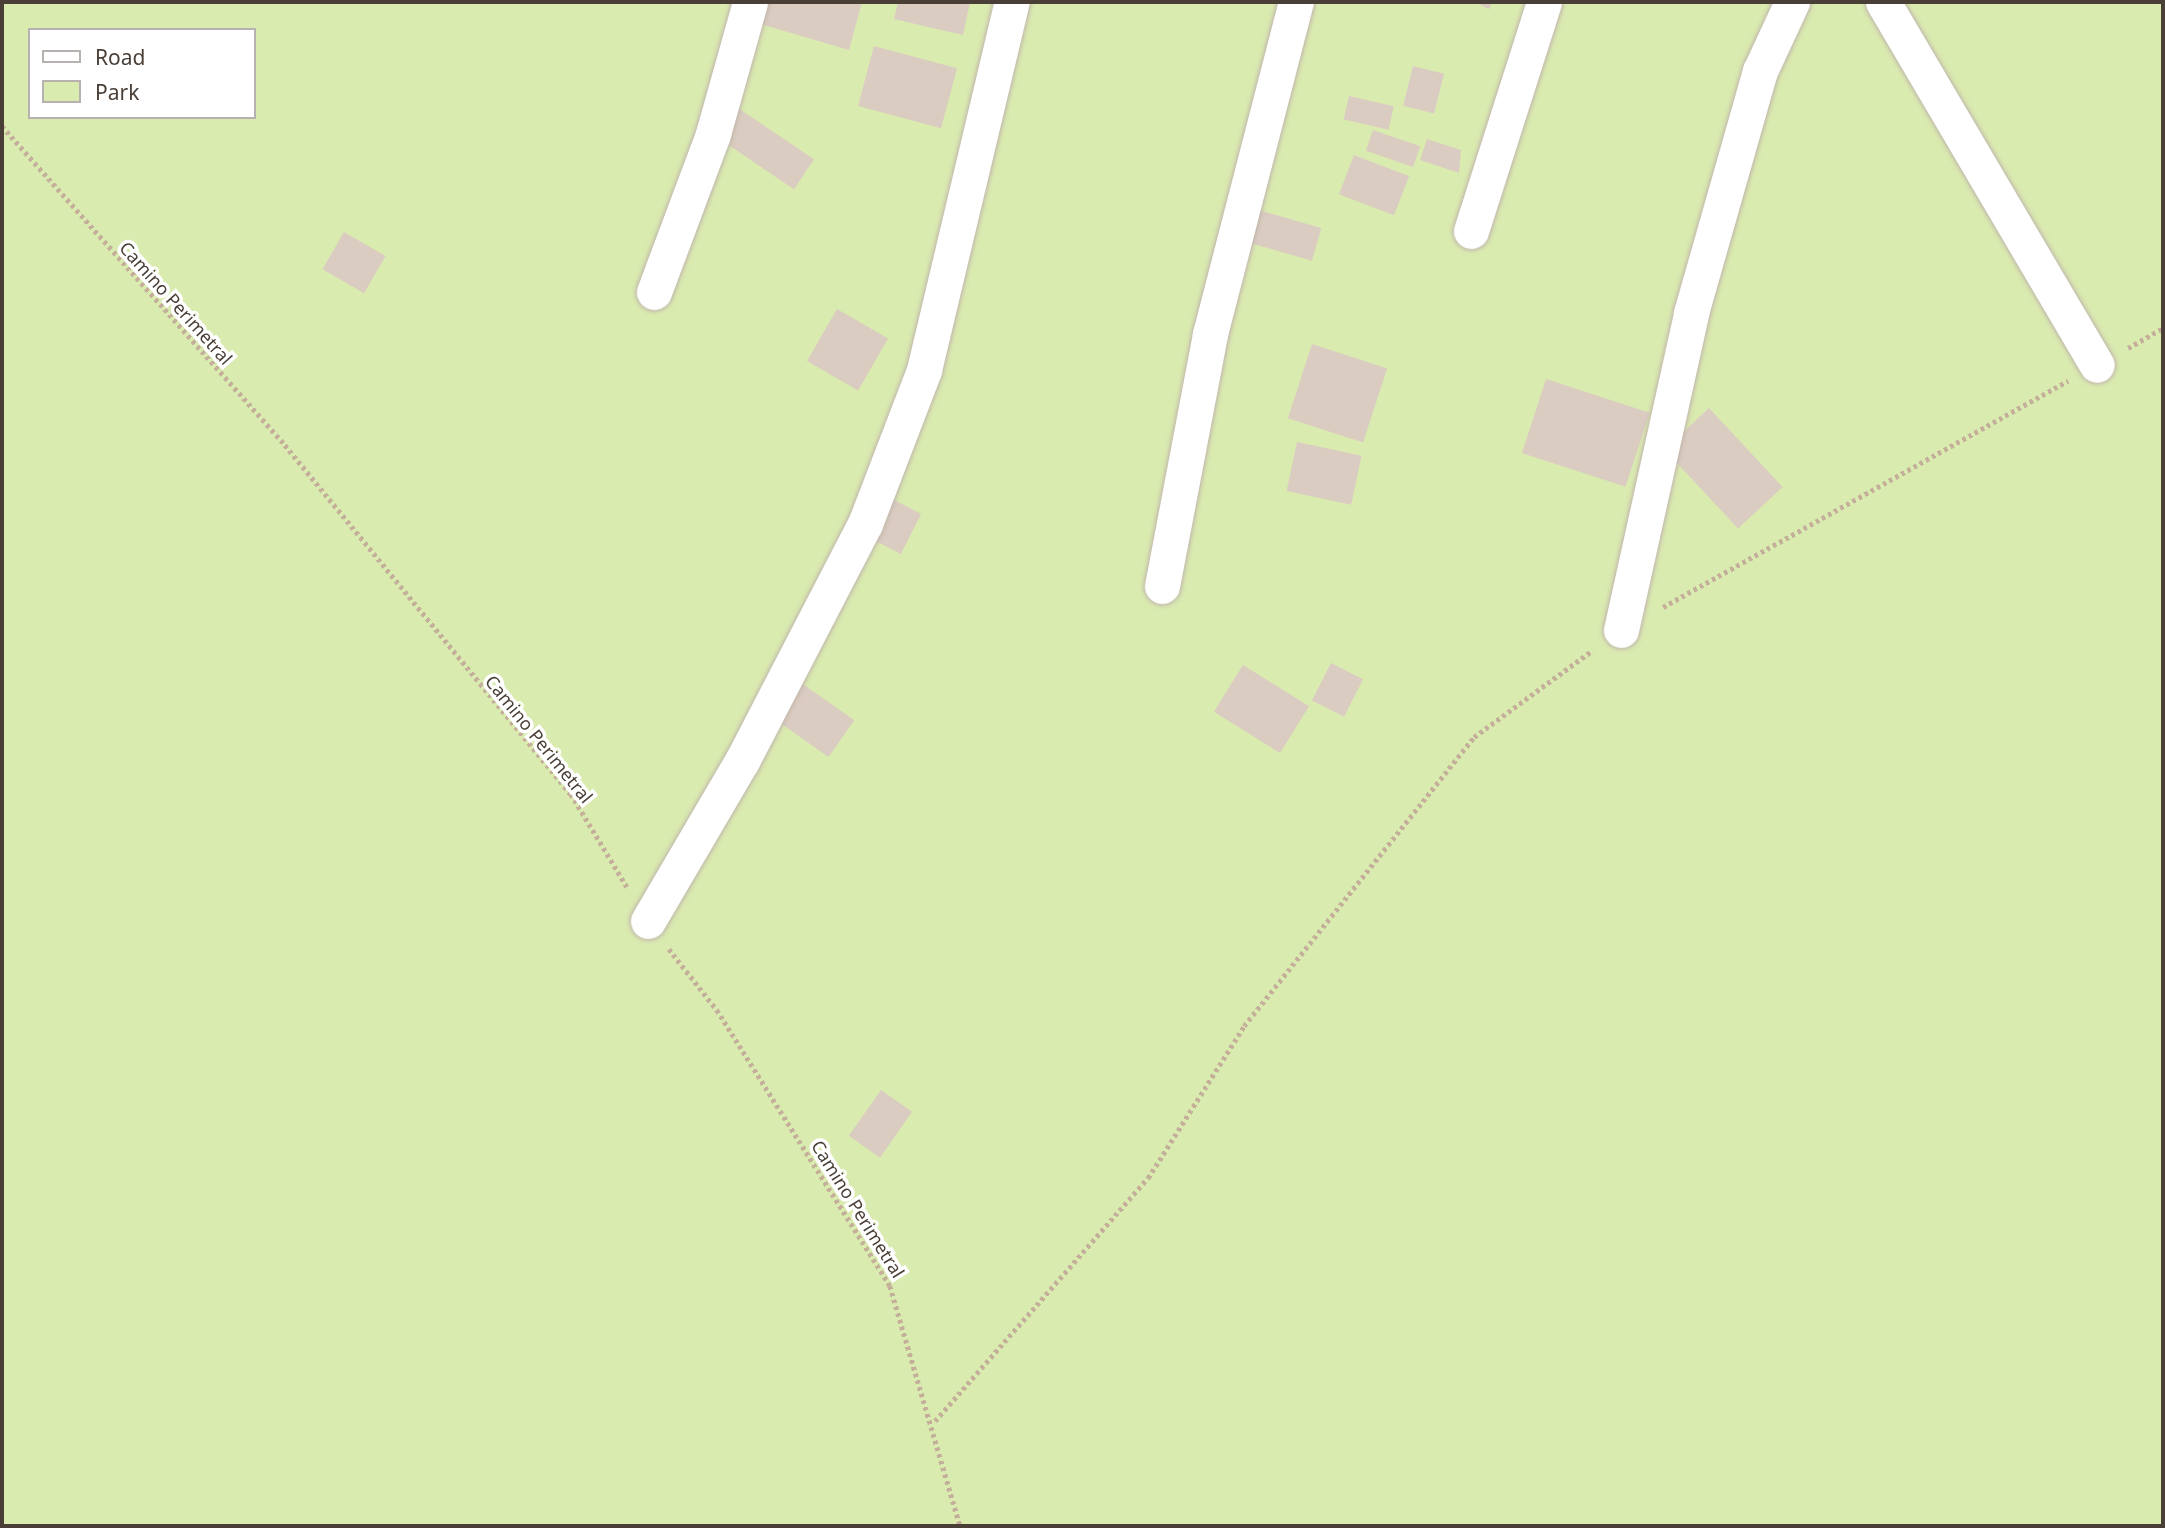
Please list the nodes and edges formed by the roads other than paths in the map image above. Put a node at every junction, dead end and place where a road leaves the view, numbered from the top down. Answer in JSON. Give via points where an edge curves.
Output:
{"nodes":[{"id":1,"x":750,"y":2,"type":"edge"},
{"id":2,"x":1012,"y":2,"type":"edge"},
{"id":3,"x":1296,"y":2,"type":"edge"},
{"id":4,"x":1544,"y":2,"type":"edge"},
{"id":5,"x":1792,"y":2,"type":"edge"},
{"id":6,"x":1883,"y":2,"type":"edge"},
{"id":7,"x":1471,"y":232,"type":"dead end"},
{"id":8,"x":654,"y":292,"type":"dead end"},
{"id":9,"x":2097,"y":365,"type":"road end"},
{"id":10,"x":1163,"y":586,"type":"dead end"},
{"id":11,"x":1620,"y":630,"type":"road end"},
{"id":12,"x":648,"y":921,"type":"road end"}],
"edges":[{"from":1,"to":8,"type":"street","via":[[713,134]]},
{"from":2,"to":12,"type":"street","via":[[925,370],[865,524],[742,761]]},
{"from":3,"to":10,"type":"street","via":[[1209,334]]},
{"from":4,"to":7,"type":"street"},
{"from":5,"to":11,"type":"street","via":[[1759,71],[1691,313]]},
{"from":6,"to":9,"type":"street"}]}
